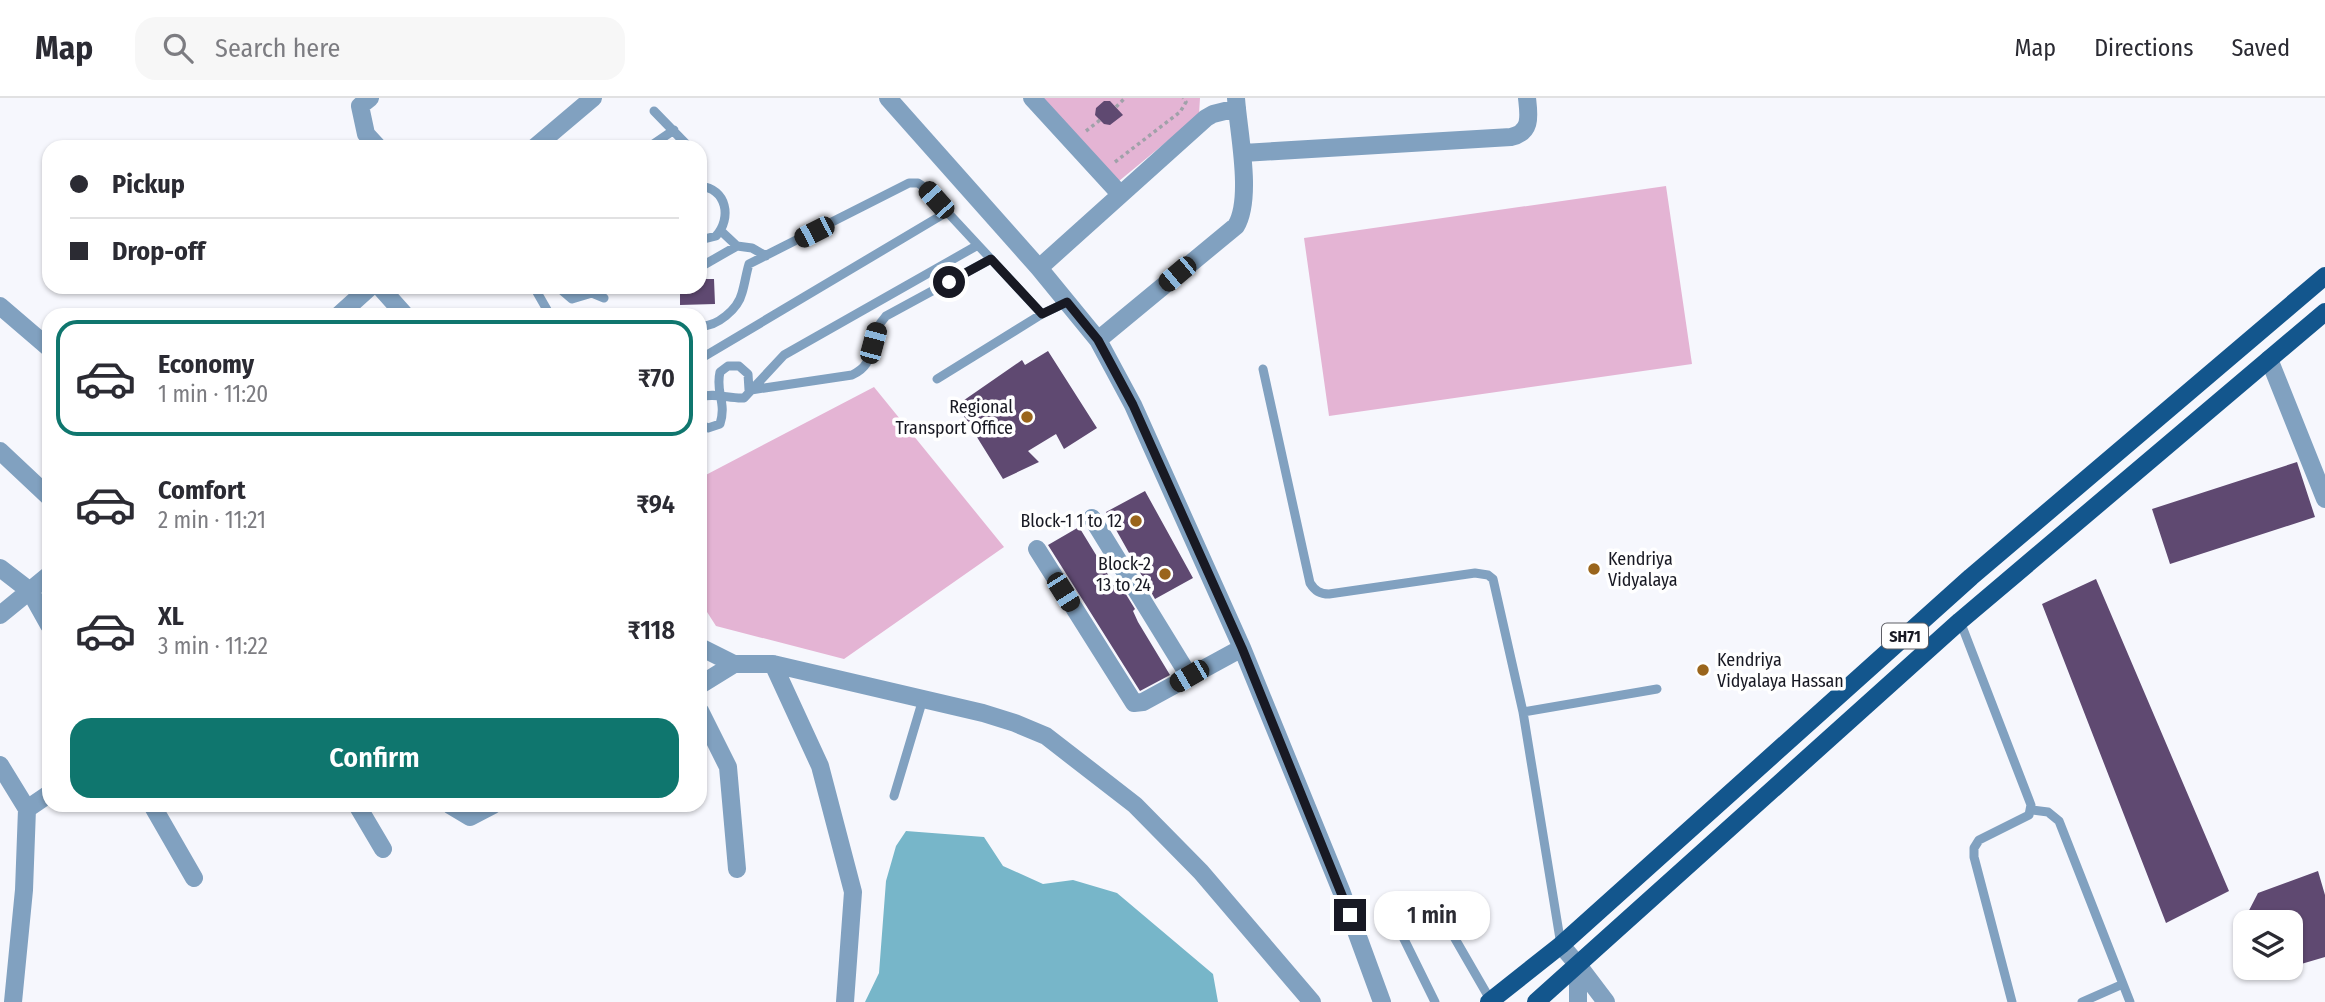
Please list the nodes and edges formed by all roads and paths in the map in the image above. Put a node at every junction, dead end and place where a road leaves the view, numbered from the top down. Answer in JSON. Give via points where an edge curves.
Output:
{"nodes":[{"id":1,"x":370,"y":98,"type":"edge"},
{"id":2,"x":593,"y":98,"type":"edge"},
{"id":3,"x":888,"y":98,"type":"edge"},
{"id":4,"x":1032,"y":98,"type":"edge"},
{"id":5,"x":1125,"y":98,"type":"edge"},
{"id":6,"x":1183,"y":98,"type":"edge"},
{"id":7,"x":1527,"y":98,"type":"edge"},
{"id":8,"x":1236,"y":103,"type":"edge"},
{"id":9,"x":1116,"y":107,"type":"dead end"},
{"id":10,"x":654,"y":111,"type":"dead end"},
{"id":11,"x":1100,"y":120,"type":"dead end"},
{"id":12,"x":674,"y":130,"type":"junction"},
{"id":13,"x":1093,"y":139,"type":"dead end"},
{"id":14,"x":372,"y":140,"type":"edge"},
{"id":15,"x":543,"y":140,"type":"edge"},
{"id":16,"x":659,"y":140,"type":"edge"},
{"id":17,"x":683,"y":140,"type":"edge"},
{"id":18,"x":1242,"y":153,"type":"junction"},
{"id":19,"x":1109,"y":155,"type":"dead end"},
{"id":20,"x":707,"y":188,"type":"edge"},
{"id":21,"x":1120,"y":194,"type":"junction"},
{"id":22,"x":947,"y":212,"type":"junction"},
{"id":23,"x":721,"y":231,"type":"junction"},
{"id":24,"x":707,"y":238,"type":"edge"},
{"id":25,"x":737,"y":246,"type":"junction"},
{"id":26,"x":978,"y":246,"type":"junction"},
{"id":27,"x":766,"y":256,"type":"junction"},
{"id":28,"x":991,"y":259,"type":"junction"},
{"id":29,"x":707,"y":263,"type":"edge"},
{"id":30,"x":1039,"y":268,"type":"junction"},
{"id":31,"x":2325,"y":276,"type":"edge"},
{"id":32,"x":362,"y":294,"type":"edge"},
{"id":33,"x":386,"y":294,"type":"edge"},
{"id":34,"x":566,"y":294,"type":"edge"},
{"id":35,"x":589,"y":294,"type":"edge"},
{"id":36,"x":594,"y":294,"type":"edge"},
{"id":37,"x":604,"y":298,"type":"dead end"},
{"id":38,"x":1067,"y":302,"type":"junction"},
{"id":39,"x":0,"y":306,"type":"edge"},
{"id":40,"x":347,"y":308,"type":"edge"},
{"id":41,"x":399,"y":308,"type":"edge"},
{"id":42,"x":2325,"y":312,"type":"edge"},
{"id":43,"x":1042,"y":314,"type":"junction"},
{"id":44,"x":707,"y":326,"type":"edge"},
{"id":45,"x":1098,"y":340,"type":"junction"},
{"id":46,"x":42,"y":342,"type":"edge"},
{"id":47,"x":707,"y":355,"type":"edge"},
{"id":48,"x":2269,"y":359,"type":"junction"},
{"id":49,"x":1263,"y":369,"type":"dead end"},
{"id":50,"x":937,"y":379,"type":"dead end"},
{"id":51,"x":750,"y":390,"type":"junction"},
{"id":52,"x":707,"y":394,"type":"edge"},
{"id":53,"x":720,"y":397,"type":"junction"},
{"id":54,"x":707,"y":428,"type":"edge"},
{"id":55,"x":0,"y":451,"type":"edge"},
{"id":56,"x":42,"y":490,"type":"edge"},
{"id":57,"x":2325,"y":499,"type":"edge"},
{"id":58,"x":1092,"y":518,"type":"dead end"},
{"id":59,"x":1037,"y":548,"type":"dead end"},
{"id":60,"x":0,"y":568,"type":"edge"},
{"id":61,"x":42,"y":581,"type":"edge"},
{"id":62,"x":30,"y":591,"type":"junction"},
{"id":63,"x":1944,"y":601,"type":"junction"},
{"id":64,"x":42,"y":612,"type":"edge"},
{"id":65,"x":0,"y":615,"type":"edge"},
{"id":66,"x":1960,"y":621,"type":"junction"},
{"id":67,"x":1242,"y":648,"type":"junction"},
{"id":68,"x":707,"y":650,"type":"edge"},
{"id":69,"x":734,"y":664,"type":"junction"},
{"id":70,"x":773,"y":664,"type":"junction"},
{"id":71,"x":1189,"y":676,"type":"junction"},
{"id":72,"x":707,"y":681,"type":"edge"},
{"id":73,"x":1657,"y":690,"type":"dead end"},
{"id":74,"x":923,"y":699,"type":"junction"},
{"id":75,"x":1523,"y":712,"type":"junction"},
{"id":76,"x":707,"y":725,"type":"edge"},
{"id":77,"x":0,"y":765,"type":"edge"},
{"id":78,"x":894,"y":796,"type":"dead end"},
{"id":79,"x":42,"y":799,"type":"edge"},
{"id":80,"x":27,"y":809,"type":"junction"},
{"id":81,"x":2032,"y":810,"type":"junction"},
{"id":82,"x":156,"y":812,"type":"edge"},
{"id":83,"x":361,"y":812,"type":"edge"},
{"id":84,"x":462,"y":812,"type":"edge"},
{"id":85,"x":480,"y":812,"type":"edge"},
{"id":86,"x":383,"y":849,"type":"dead end"},
{"id":87,"x":737,"y":869,"type":"dead end"},
{"id":88,"x":194,"y":878,"type":"dead end"},
{"id":89,"x":1561,"y":945,"type":"junction"},
{"id":90,"x":1578,"y":965,"type":"junction"},
{"id":91,"x":2123,"y":984,"type":"junction"},
{"id":92,"x":1490,"y":1001,"type":"edge"},
{"id":93,"x":13,"y":1002,"type":"edge"},
{"id":94,"x":845,"y":1002,"type":"edge"},
{"id":95,"x":1312,"y":1002,"type":"edge"},
{"id":96,"x":1382,"y":1002,"type":"edge"},
{"id":97,"x":1435,"y":1002,"type":"edge"},
{"id":98,"x":1536,"y":1002,"type":"edge"},
{"id":99,"x":1578,"y":1002,"type":"edge"},
{"id":100,"x":1606,"y":1002,"type":"edge"},
{"id":101,"x":2012,"y":1002,"type":"edge"},
{"id":102,"x":2082,"y":1002,"type":"edge"},
{"id":103,"x":2130,"y":1002,"type":"edge"}],
"edges":[{"from":1,"to":14,"type":"street","via":[[360,106]]},
{"from":2,"to":15,"type":"street"},
{"from":3,"to":30,"type":"street"},
{"from":4,"to":21,"type":"street"},
{"from":5,"to":9,"type":"path"},
{"from":6,"to":19,"type":"path","via":[[1186,102],[1180,112],[1116,163]]},
{"from":7,"to":18,"type":"street","via":[[1528,123],[1519,135],[1511,137]]},
{"from":8,"to":18,"type":"street"},
{"from":8,"to":21,"type":"street","via":[[1206,118]]},
{"from":10,"to":12,"type":"lane"},
{"from":11,"to":13,"type":"path","via":[[1086,131]]},
{"from":12,"to":16,"type":"lane"},
{"from":12,"to":17,"type":"lane"},
{"from":18,"to":45,"type":"street","via":[[1242,211],[1236,226]]},
{"from":20,"to":23,"type":"lane","via":[[723,201],[726,212]]},
{"from":21,"to":30,"type":"street"},
{"from":22,"to":26,"type":"lane"},
{"from":22,"to":27,"type":"lane","via":[[924,187],[909,183]]},
{"from":22,"to":47,"type":"lane"},
{"from":23,"to":24,"type":"lane"},
{"from":23,"to":25,"type":"lane"},
{"from":25,"to":27,"type":"lane"},
{"from":25,"to":29,"type":"lane"},
{"from":26,"to":28,"type":"lane"},
{"from":26,"to":51,"type":"lane","via":[[784,355]]},
{"from":27,"to":44,"type":"lane","via":[[749,264],[742,295],[728,315]]},
{"from":28,"to":43,"type":"lane"},
{"from":28,"to":51,"type":"lane","via":[[886,316],[876,329],[864,369],[852,375]]},
{"from":30,"to":38,"type":"street"},
{"from":31,"to":63,"type":"main road","number":"SH71"},
{"from":32,"to":40,"type":"street"},
{"from":33,"to":41,"type":"street"},
{"from":34,"to":35,"type":"lane","via":[[572,299]]},
{"from":36,"to":37,"type":"lane"},
{"from":38,"to":43,"type":"lane"},
{"from":38,"to":45,"type":"street"},
{"from":39,"to":46,"type":"street"},
{"from":42,"to":48,"type":"main road","number":"SH71"},
{"from":43,"to":50,"type":"lane"},
{"from":45,"to":67,"type":"street","via":[[1133,405]]},
{"from":48,"to":57,"type":"street"},
{"from":48,"to":66,"type":"main road","number":"SH71"},
{"from":49,"to":75,"type":"lane","via":[[1314,590],[1329,594],[1475,573],[1488,575],[1496,585]]},
{"from":51,"to":53,"type":"lane","via":[[744,398]]},
{"from":51,"to":53,"type":"lane","via":[[748,374],[738,366],[728,366],[717,383]]},
{"from":52,"to":53,"type":"lane"},
{"from":53,"to":54,"type":"lane","via":[[725,409],[720,424]]},
{"from":55,"to":56,"type":"street"},
{"from":58,"to":71,"type":"street"},
{"from":59,"to":71,"type":"street","via":[[1130,700],[1143,702]]},
{"from":60,"to":62,"type":"street"},
{"from":61,"to":62,"type":"street"},
{"from":62,"to":64,"type":"street"},
{"from":62,"to":65,"type":"street"},
{"from":63,"to":66,"type":"main road"},
{"from":63,"to":89,"type":"main road","number":"SH71"},
{"from":66,"to":81,"type":"lane"},
{"from":66,"to":90,"type":"main road","number":"SH71"},
{"from":67,"to":71,"type":"street"},
{"from":67,"to":96,"type":"street"},
{"from":68,"to":69,"type":"street"},
{"from":69,"to":70,"type":"street"},
{"from":69,"to":72,"type":"street"},
{"from":70,"to":74,"type":"street"},
{"from":70,"to":94,"type":"street","via":[[820,766],[853,892]]},
{"from":73,"to":75,"type":"lane"},
{"from":74,"to":78,"type":"lane"},
{"from":74,"to":95,"type":"street","via":[[1015,723],[1070,753],[1135,805],[1201,872]]},
{"from":75,"to":89,"type":"lane"},
{"from":76,"to":87,"type":"street","via":[[729,767]]},
{"from":77,"to":80,"type":"street"},
{"from":79,"to":80,"type":"street"},
{"from":80,"to":93,"type":"street"},
{"from":81,"to":91,"type":"lane","via":[[2048,812],[2059,821]]},
{"from":81,"to":101,"type":"lane","via":[[1979,840],[1974,848]]},
{"from":82,"to":88,"type":"street"},
{"from":83,"to":86,"type":"street"},
{"from":84,"to":85,"type":"street","via":[[470,817]]},
{"from":89,"to":90,"type":"street"},
{"from":89,"to":92,"type":"main road","number":"SH71"},
{"from":90,"to":98,"type":"main road","number":"SH71"},
{"from":90,"to":99,"type":"street"},
{"from":90,"to":100,"type":"street"},
{"from":91,"to":102,"type":"lane"},
{"from":91,"to":103,"type":"lane"},
{"from":92,"to":97,"type":"lane","via":[[1439,911],[1427,908],[1405,922],[1402,935]]}]}
